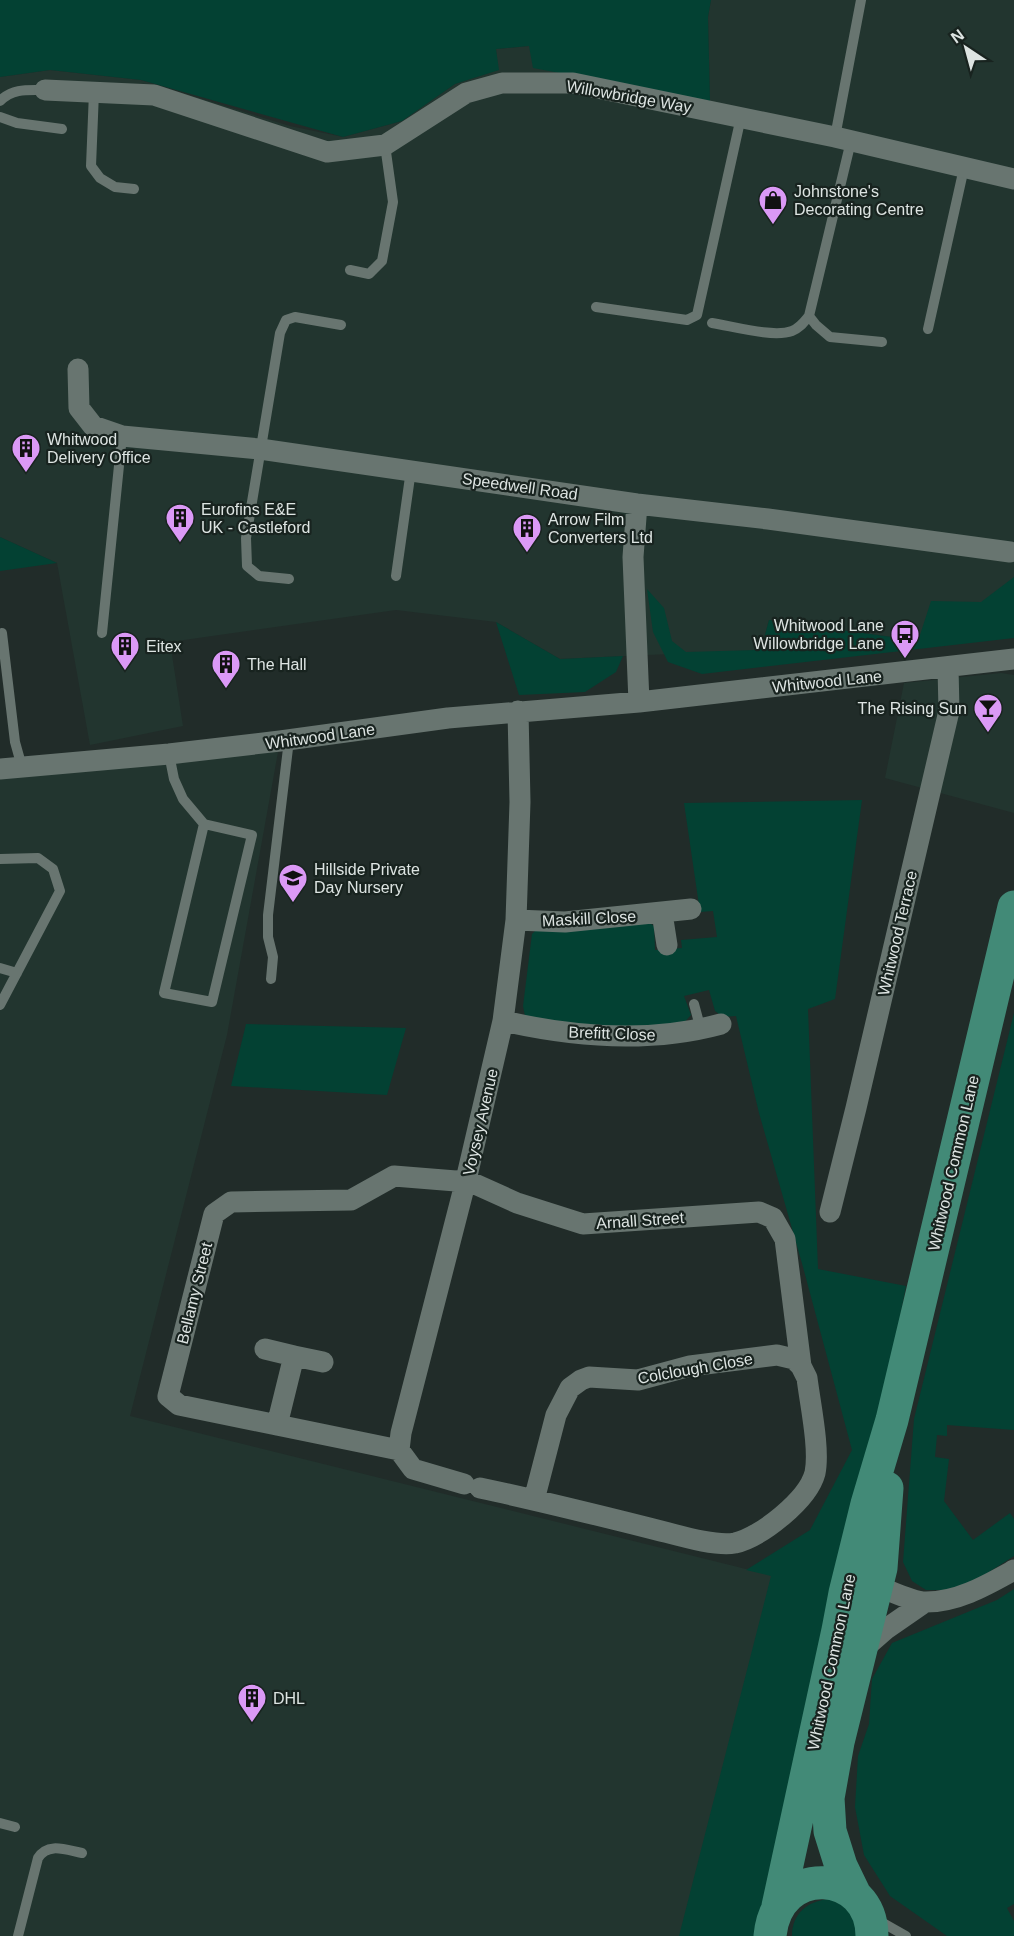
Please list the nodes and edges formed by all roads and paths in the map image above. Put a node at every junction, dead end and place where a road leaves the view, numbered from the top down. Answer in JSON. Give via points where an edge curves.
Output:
{"nodes":[{"id":1,"x":861,"y":0,"type":"edge"},
{"id":2,"x":45,"y":90,"type":"joint"},
{"id":3,"x":94,"y":92,"type":"junction"},
{"id":4,"x":0,"y":101,"type":"edge"},
{"id":5,"x":0,"y":117,"type":"edge"},
{"id":6,"x":741,"y":117,"type":"junction"},
{"id":7,"x":62,"y":129,"type":"dead end"},
{"id":8,"x":843,"y":139,"type":"junction"},
{"id":9,"x":385,"y":145,"type":"junction"},
{"id":10,"x":964,"y":168,"type":"junction"},
{"id":11,"x":1014,"y":179,"type":"edge"},
{"id":12,"x":134,"y":189,"type":"dead end"},
{"id":13,"x":350,"y":270,"type":"dead end"},
{"id":14,"x":596,"y":307,"type":"dead end"},
{"id":15,"x":809,"y":316,"type":"junction"},
{"id":16,"x":712,"y":323,"type":"dead end"},
{"id":17,"x":341,"y":324,"type":"dead end"},
{"id":18,"x":928,"y":328,"type":"dead end"},
{"id":19,"x":882,"y":342,"type":"dead end"},
{"id":20,"x":78,"y":369,"type":"dead end"},
{"id":21,"x":122,"y":436,"type":"junction"},
{"id":22,"x":260,"y":449,"type":"junction"},
{"id":23,"x":411,"y":470,"type":"junction"},
{"id":24,"x":637,"y":504,"type":"junction"},
{"id":25,"x":1010,"y":552,"type":"dead end"},
{"id":26,"x":396,"y":576,"type":"dead end"},
{"id":27,"x":289,"y":579,"type":"dead end"},
{"id":28,"x":2,"y":633,"type":"dead end"},
{"id":29,"x":102,"y":633,"type":"dead end"},
{"id":30,"x":1014,"y":659,"type":"edge"},
{"id":31,"x":948,"y":668,"type":"junction"},
{"id":32,"x":639,"y":702,"type":"junction"},
{"id":33,"x":518,"y":711,"type":"junction"},
{"id":34,"x":289,"y":740,"type":"junction"},
{"id":35,"x":169,"y":754,"type":"junction"},
{"id":36,"x":22,"y":767,"type":"junction"},
{"id":37,"x":0,"y":769,"type":"edge"},
{"id":38,"x":204,"y":824,"type":"junction"},
{"id":39,"x":0,"y":859,"type":"edge"},
{"id":40,"x":1014,"y":907,"type":"edge"},
{"id":41,"x":691,"y":909,"type":"dead end"},
{"id":42,"x":662,"y":913,"type":"junction"},
{"id":43,"x":516,"y":920,"type":"junction"},
{"id":44,"x":667,"y":945,"type":"dead end"},
{"id":45,"x":1008,"y":961,"type":"edge"},
{"id":46,"x":0,"y":968,"type":"edge"},
{"id":47,"x":17,"y":973,"type":"junction"},
{"id":48,"x":271,"y":979,"type":"dead end"},
{"id":49,"x":694,"y":1004,"type":"dead end"},
{"id":50,"x":0,"y":1005,"type":"edge"},
{"id":51,"x":503,"y":1021,"type":"junction"},
{"id":52,"x":711,"y":1027,"type":"joint"},
{"id":53,"x":466,"y":1180,"type":"junction"},
{"id":54,"x":828,"y":1204,"type":"dead end"},
{"id":55,"x":265,"y":1349,"type":"dead end"},
{"id":56,"x":294,"y":1356,"type":"junction"},
{"id":57,"x":324,"y":1362,"type":"dead end"},
{"id":58,"x":801,"y":1366,"type":"junction"},
{"id":59,"x":892,"y":1420,"type":"junction"},
{"id":60,"x":277,"y":1425,"type":"junction"},
{"id":61,"x":399,"y":1450,"type":"junction"},
{"id":62,"x":534,"y":1500,"type":"junction"},
{"id":63,"x":1014,"y":1570,"type":"edge"},
{"id":64,"x":886,"y":1583,"type":"junction"},
{"id":65,"x":925,"y":1602,"type":"junction"},
{"id":66,"x":839,"y":1625,"type":"junction"},
{"id":67,"x":862,"y":1650,"type":"junction"},
{"id":68,"x":0,"y":1823,"type":"edge"},
{"id":69,"x":15,"y":1827,"type":"dead end"},
{"id":70,"x":82,"y":1853,"type":"dead end"},
{"id":71,"x":865,"y":1915,"type":"edge"},
{"id":72,"x":774,"y":1921,"type":"edge"},
{"id":73,"x":18,"y":1936,"type":"edge"},
{"id":74,"x":906,"y":1936,"type":"edge"}],
"edges":[{"from":1,"to":8,"type":"lane"},
{"from":2,"to":3,"type":"street","name":"Willowbridge Way"},
{"from":2,"to":4,"type":"lane","via":[[12,92]]},
{"from":3,"to":9,"type":"street","name":"Willowbridge Way","via":[[154,95],[327,152]]},
{"from":3,"to":12,"type":"lane","via":[[91,165],[100,178],[115,187]]},
{"from":5,"to":7,"type":"lane"},
{"from":6,"to":8,"type":"street","name":"Willowbridge Way"},
{"from":6,"to":9,"type":"street","name":"Willowbridge Way","via":[[573,82],[502,83],[466,93]]},
{"from":6,"to":14,"type":"lane","via":[[697,315],[687,320]]},
{"from":8,"to":10,"type":"street","name":"Willowbridge Way"},
{"from":8,"to":15,"type":"lane"},
{"from":9,"to":13,"type":"lane","via":[[393,202],[382,261],[369,274]]},
{"from":10,"to":11,"type":"street","name":"Willowbridge Way"},
{"from":10,"to":18,"type":"lane"},
{"from":15,"to":16,"type":"lane","via":[[792,331],[777,334]]},
{"from":15,"to":19,"type":"lane","via":[[830,337]]},
{"from":17,"to":22,"type":"lane","via":[[295,317],[286,320],[280,333]]},
{"from":20,"to":21,"type":"street","name":"Speedwell Road","via":[[79,408],[93,426]]},
{"from":21,"to":22,"type":"street","name":"Speedwell Road"},
{"from":21,"to":29,"type":"lane"},
{"from":22,"to":23,"type":"street","name":"Speedwell Road"},
{"from":22,"to":27,"type":"lane","via":[[246,538],[247,567],[259,576]]},
{"from":23,"to":24,"type":"street","name":"Speedwell Road"},
{"from":23,"to":26,"type":"lane"},
{"from":24,"to":25,"type":"street","name":"Speedwell Road"},
{"from":24,"to":32,"type":"street","via":[[633,557]]},
{"from":28,"to":36,"type":"lane","via":[[15,742]]},
{"from":30,"to":31,"type":"street","name":"Whitwood Lane"},
{"from":31,"to":32,"type":"street","name":"Whitwood Lane"},
{"from":31,"to":54,"type":"street","name":"Whitwood Terrace","via":[[949,711],[856,1108]]},
{"from":32,"to":33,"type":"street","name":"Whitwood Lane"},
{"from":33,"to":34,"type":"street","name":"Whitwood Lane"},
{"from":33,"to":43,"type":"street","name":"Voysey Avenue"},
{"from":34,"to":35,"type":"street","name":"Whitwood Lane"},
{"from":34,"to":48,"type":"lane","via":[[268,915],[267,937],[273,957]]},
{"from":35,"to":36,"type":"street","name":"Whitwood Lane"},
{"from":35,"to":38,"type":"lane","via":[[183,799]]},
{"from":36,"to":37,"type":"street","name":"Whitwood Lane"},
{"from":38,"to":38,"type":"lane","via":[[252,835],[212,1002],[164,993]]},
{"from":39,"to":47,"type":"lane","via":[[38,858],[53,869],[60,891]]},
{"from":40,"to":45,"type":"main road","name":"Whitwood Common Lane"},
{"from":41,"to":42,"type":"street","name":"Maskill Close"},
{"from":42,"to":43,"type":"street","name":"Maskill Close","via":[[565,922]]},
{"from":42,"to":44,"type":"street"},
{"from":43,"to":51,"type":"street","name":"Voysey Avenue"},
{"from":45,"to":59,"type":"main road","name":"Whitwood Common Lane"},
{"from":46,"to":47,"type":"lane"},
{"from":47,"to":50,"type":"lane"},
{"from":49,"to":52,"type":"lane"},
{"from":51,"to":52,"type":"street","name":"Brefitt Close","via":[[544,1030],[605,1035],[658,1035]]},
{"from":51,"to":53,"type":"street","name":"Voysey Avenue"},
{"from":53,"to":58,"type":"street","name":"Arnall Street","via":[[517,1203],[583,1224],[759,1212],[773,1218],[785,1239]]},
{"from":53,"to":60,"type":"street","name":"Bellamy Street","via":[[394,1176],[351,1200],[231,1202],[214,1214],[168,1396],[179,1405]]},
{"from":53,"to":61,"type":"street","name":"Voysey Avenue"},
{"from":55,"to":56,"type":"street"},
{"from":56,"to":57,"type":"street"},
{"from":56,"to":60,"type":"street"},
{"from":58,"to":62,"type":"street","name":"Colclough Close","via":[[794,1359],[777,1355],[690,1366],[638,1380],[581,1380],[570,1388],[556,1415]]},
{"from":58,"to":62,"type":"street","via":[[807,1378],[817,1459],[814,1476],[790,1508],[748,1539],[733,1543],[695,1539]]},
{"from":59,"to":64,"type":"main road","name":"Whitwood Common Lane"},
{"from":59,"to":66,"type":"main road","name":"Whitwood Common Lane","via":[[861,1526]]},
{"from":60,"to":61,"type":"street","name":"Bellamy Street"},
{"from":61,"to":62,"type":"street","via":[[414,1469]]},
{"from":63,"to":65,"type":"street","via":[[955,1598]]},
{"from":64,"to":65,"type":"street"},
{"from":64,"to":66,"type":"street","via":[[858,1596]]},
{"from":64,"to":67,"type":"main road","name":"Whitwood Common Lane"},
{"from":65,"to":67,"type":"street"},
{"from":66,"to":72,"type":"main road","name":"Whitwood Common Lane"},
{"from":67,"to":71,"type":"main road","name":"Whitwood Common Lane","via":[[828,1798],[830,1831],[841,1866]]},
{"from":68,"to":69,"type":"lane"},
{"from":70,"to":73,"type":"lane","via":[[51,1848],[43,1851]]},
{"from":71,"to":72,"type":"main road","via":[[840,1886],[822,1882],[789,1893]]},
{"from":71,"to":74,"type":"lane"}]}
